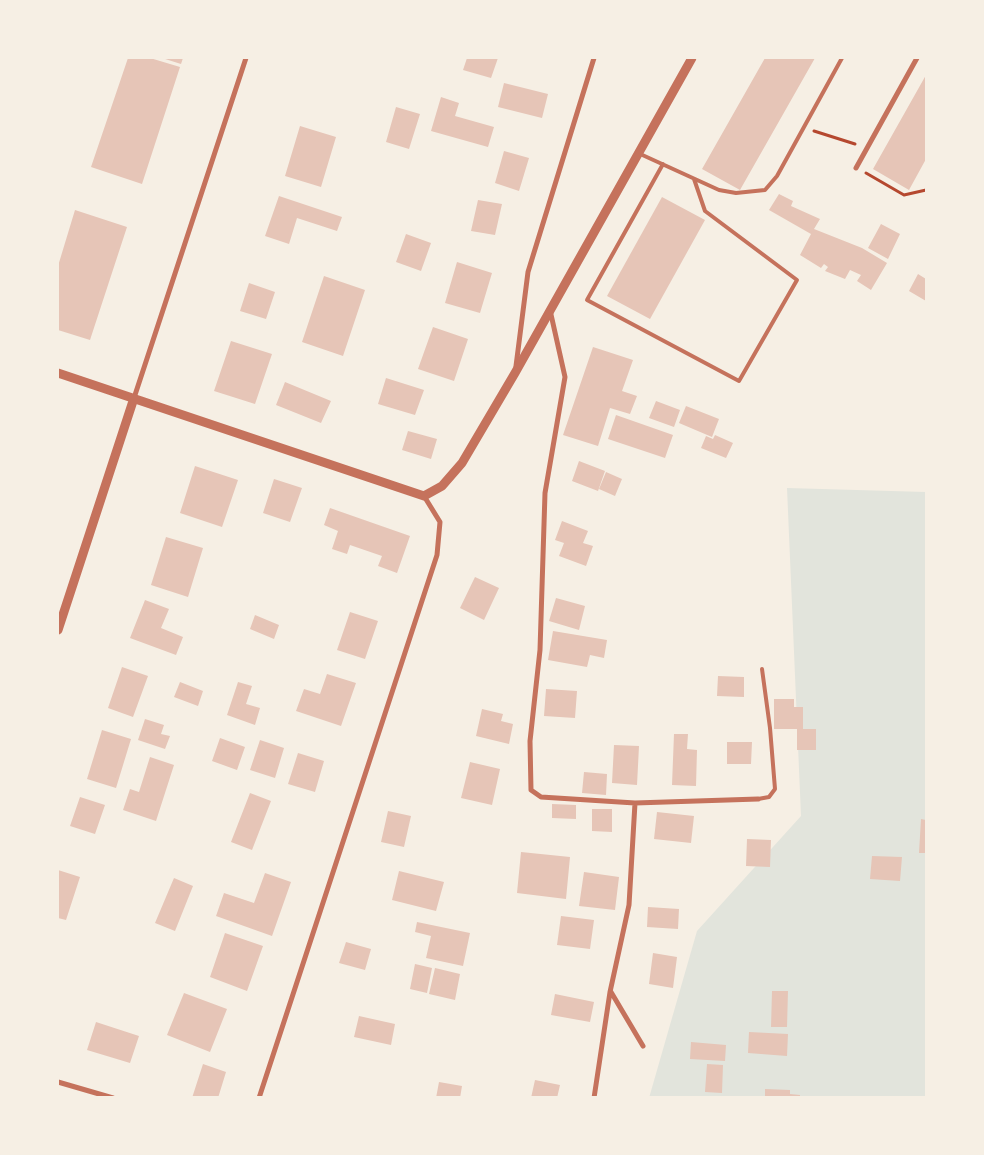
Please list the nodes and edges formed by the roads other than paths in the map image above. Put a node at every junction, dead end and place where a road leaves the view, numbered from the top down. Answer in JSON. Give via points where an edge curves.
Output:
{"nodes":[{"id":1,"x":246,"y":58,"type":"edge"},
{"id":2,"x":594,"y":58,"type":"edge"},
{"id":3,"x":692,"y":58,"type":"edge"},
{"id":4,"x":842,"y":58,"type":"edge"},
{"id":5,"x":918,"y":58,"type":"edge"},
{"id":6,"x":638,"y":153,"type":"junction"},
{"id":7,"x":663,"y":164,"type":"junction"},
{"id":8,"x":856,"y":168,"type":"road end"},
{"id":9,"x":694,"y":179,"type":"junction"},
{"id":10,"x":550,"y":310,"type":"junction"},
{"id":11,"x":58,"y":373,"type":"edge"},
{"id":12,"x":515,"y":373,"type":"junction"},
{"id":13,"x":134,"y":398,"type":"junction"},
{"id":14,"x":424,"y":496,"type":"junction"},
{"id":15,"x":58,"y":630,"type":"edge"},
{"id":16,"x":762,"y":670,"type":"dead end"},
{"id":17,"x":758,"y":799,"type":"joint"},
{"id":18,"x":635,"y":803,"type":"junction"},
{"id":19,"x":610,"y":992,"type":"junction"},
{"id":20,"x":643,"y":1046,"type":"dead end"},
{"id":21,"x":58,"y":1082,"type":"edge"},
{"id":22,"x":113,"y":1098,"type":"edge"},
{"id":23,"x":259,"y":1098,"type":"edge"},
{"id":24,"x":594,"y":1098,"type":"edge"}],
"edges":[{"from":1,"to":13,"type":"street"},
{"from":2,"to":12,"type":"street","via":[[528,272]]},
{"from":3,"to":6,"type":"street"},
{"from":4,"to":9,"type":"lane","via":[[777,176],[765,190],[736,193],[719,190]]},
{"from":5,"to":8,"type":"street"},
{"from":6,"to":7,"type":"lane"},
{"from":6,"to":10,"type":"street"},
{"from":7,"to":9,"type":"lane"},
{"from":7,"to":9,"type":"lane","via":[[587,300],[739,381],[797,280],[705,211]]},
{"from":10,"to":12,"type":"street"},
{"from":10,"to":18,"type":"street","via":[[565,377],[545,493],[540,650],[530,741],[531,790],[541,797]]},
{"from":11,"to":13,"type":"street"},
{"from":12,"to":14,"type":"street","via":[[462,463],[442,486]]},
{"from":13,"to":14,"type":"street"},
{"from":13,"to":15,"type":"street"},
{"from":14,"to":23,"type":"street","via":[[440,522],[437,556]]},
{"from":16,"to":17,"type":"lane","via":[[775,789],[768,798]]},
{"from":17,"to":18,"type":"street"},
{"from":18,"to":19,"type":"street","via":[[629,904]]},
{"from":19,"to":20,"type":"street"},
{"from":19,"to":24,"type":"street"},
{"from":21,"to":22,"type":"street"}]}
